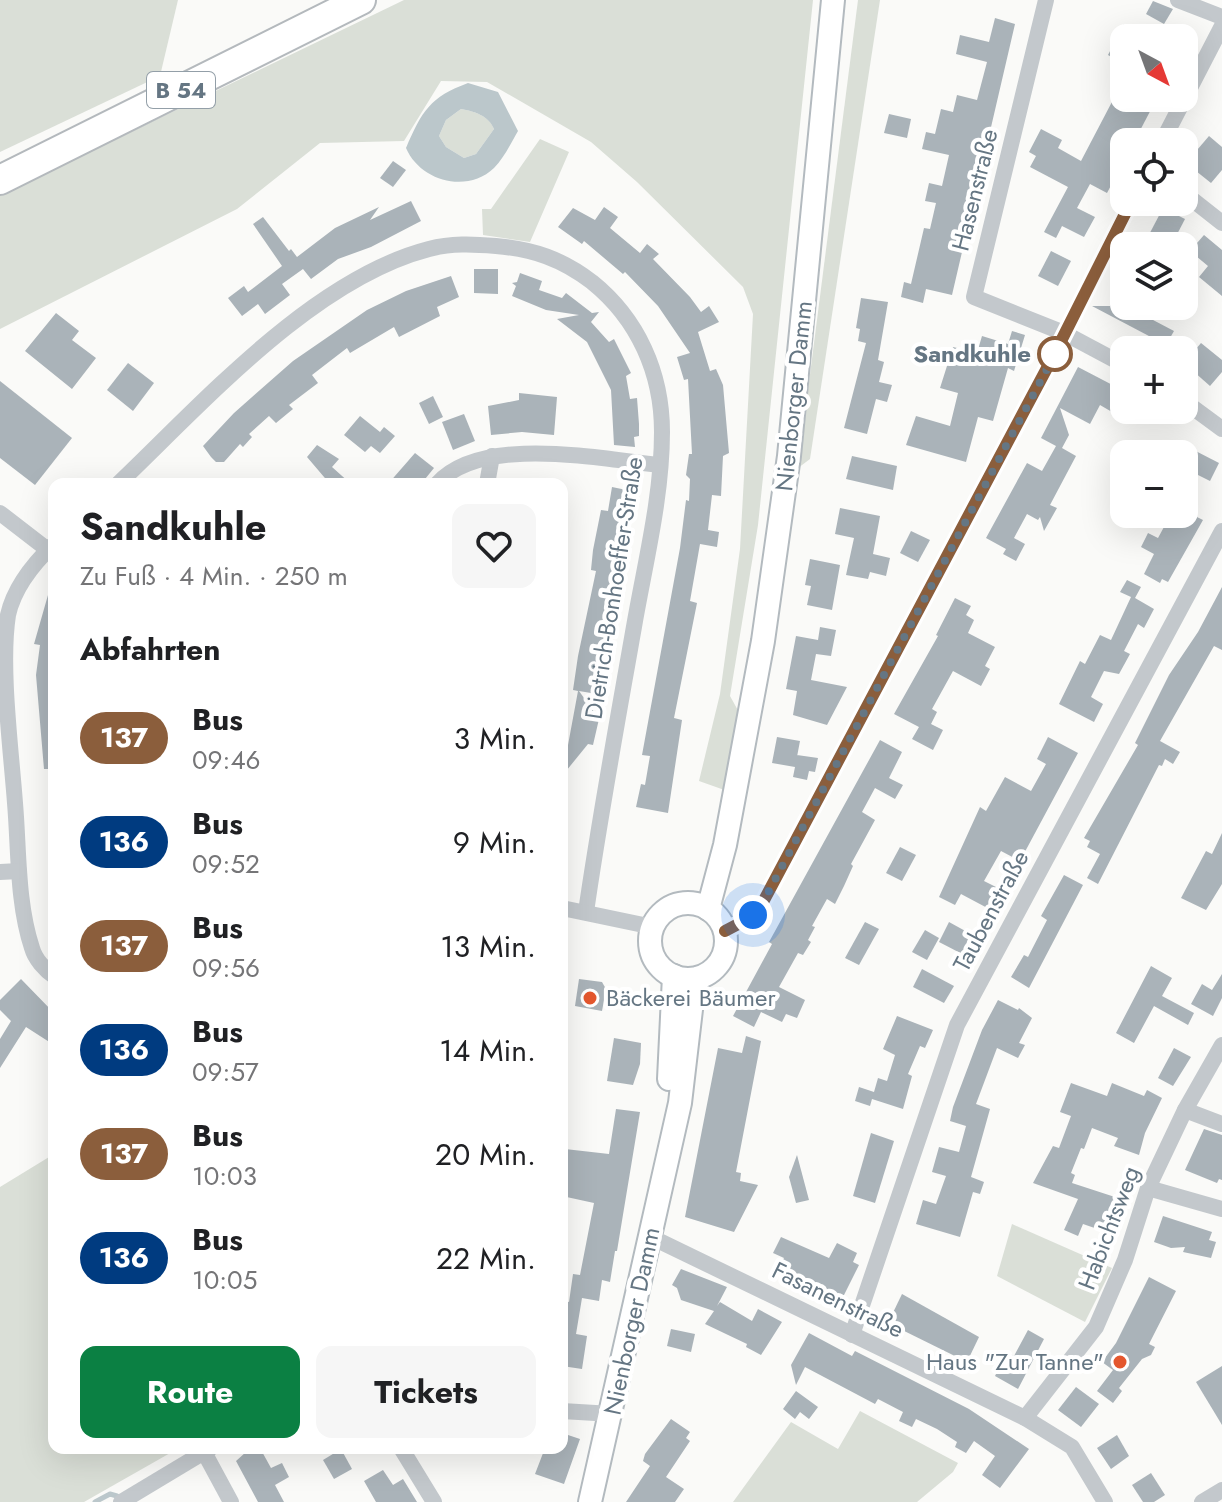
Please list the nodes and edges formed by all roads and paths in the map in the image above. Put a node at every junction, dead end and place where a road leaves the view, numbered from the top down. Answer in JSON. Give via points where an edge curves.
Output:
{"nodes":[{"id":1,"x":361,"y":0,"type":"edge"},
{"id":2,"x":833,"y":0,"type":"edge"},
{"id":3,"x":1046,"y":0,"type":"edge"},
{"id":4,"x":1178,"y":0,"type":"edge"},
{"id":5,"x":1222,"y":17,"type":"edge"},
{"id":6,"x":1222,"y":26,"type":"edge"},
{"id":7,"x":1169,"y":128,"type":"edge"},
{"id":8,"x":0,"y":180,"type":"edge"},
{"id":9,"x":1198,"y":204,"type":"edge"},
{"id":10,"x":1124,"y":216,"type":"edge"},
{"id":11,"x":1222,"y":223,"type":"edge"},
{"id":12,"x":1064,"y":333,"type":"junction"},
{"id":13,"x":1110,"y":358,"type":"edge"},
{"id":14,"x":1198,"y":411,"type":"edge"},
{"id":15,"x":1222,"y":429,"type":"edge"},
{"id":16,"x":492,"y":456,"type":"junction"},
{"id":17,"x":659,"y":465,"type":"junction"},
{"id":18,"x":124,"y":478,"type":"edge"},
{"id":19,"x":442,"y":478,"type":"edge"},
{"id":20,"x":488,"y":478,"type":"edge"},
{"id":21,"x":0,"y":513,"type":"edge"},
{"id":22,"x":1222,"y":531,"type":"edge"},
{"id":23,"x":48,"y":545,"type":"edge"},
{"id":24,"x":48,"y":551,"type":"edge"},
{"id":25,"x":19,"y":871,"type":"junction"},
{"id":26,"x":0,"y":872,"type":"edge"},
{"id":27,"x":698,"y":906,"type":"junction"},
{"id":28,"x":568,"y":909,"type":"edge"},
{"id":29,"x":586,"y":912,"type":"junction"},
{"id":30,"x":653,"y":927,"type":"junction"},
{"id":31,"x":725,"y":931,"type":"junction"},
{"id":32,"x":48,"y":969,"type":"edge"},
{"id":33,"x":674,"y":976,"type":"junction"},
{"id":34,"x":698,"y":978,"type":"junction"},
{"id":35,"x":1222,"y":1045,"type":"edge"},
{"id":36,"x":1185,"y":1110,"type":"junction"},
{"id":37,"x":1222,"y":1124,"type":"edge"},
{"id":38,"x":671,"y":1140,"type":"junction"},
{"id":39,"x":1148,"y":1188,"type":"junction"},
{"id":40,"x":1222,"y":1209,"type":"edge"},
{"id":41,"x":651,"y":1237,"type":"junction"},
{"id":42,"x":852,"y":1335,"type":"junction"},
{"id":43,"x":568,"y":1411,"type":"edge"},
{"id":44,"x":612,"y":1414,"type":"junction"},
{"id":45,"x":1025,"y":1418,"type":"junction"},
{"id":46,"x":201,"y":1454,"type":"edge"},
{"id":47,"x":210,"y":1454,"type":"edge"},
{"id":48,"x":405,"y":1454,"type":"edge"},
{"id":49,"x":1222,"y":1490,"type":"edge"},
{"id":50,"x":121,"y":1502,"type":"edge"},
{"id":51,"x":231,"y":1502,"type":"edge"},
{"id":52,"x":434,"y":1502,"type":"edge"},
{"id":53,"x":590,"y":1502,"type":"edge"},
{"id":54,"x":1105,"y":1502,"type":"edge"},
{"id":55,"x":1202,"y":1502,"type":"edge"}],
"edges":[{"from":1,"to":8,"type":"highway","number":"B 54"},
{"from":2,"to":27,"type":"street","name":"Nienborger Damm","via":[[789,456],[763,641],[736,790]]},
{"from":3,"to":12,"type":"street","name":"Hasenstraße","via":[[974,297]]},
{"from":4,"to":5,"type":"street"},
{"from":6,"to":7,"type":"street"},
{"from":9,"to":11,"type":"street"},
{"from":10,"to":12,"type":"street"},
{"from":12,"to":13,"type":"street"},
{"from":12,"to":31,"type":"street","via":[[762,904]]},
{"from":14,"to":15,"type":"street"},
{"from":16,"to":17,"type":"street","via":[[530,452]]},
{"from":16,"to":19,"type":"street"},
{"from":16,"to":20,"type":"street"},
{"from":17,"to":18,"type":"street","name":"Dietrich-Bonhoeffer-Straße","via":[[657,381],[640,338],[610,296],[571,265],[528,248],[466,243],[394,261],[283,330]]},
{"from":17,"to":29,"type":"street","name":"Dietrich-Bonhoeffer-Straße"},
{"from":21,"to":23,"type":"street"},
{"from":22,"to":42,"type":"street","name":"Taubenstraße","via":[[957,1025]]},
{"from":24,"to":25,"type":"street","via":[[14,597],[5,635]]},
{"from":25,"to":26,"type":"street"},
{"from":25,"to":32,"type":"street","via":[[32,950]]},
{"from":27,"to":30,"type":"street","via":[[666,910]]},
{"from":27,"to":31,"type":"street"},
{"from":28,"to":29,"type":"street"},
{"from":29,"to":30,"type":"street"},
{"from":30,"to":33,"type":"street","via":[[654,958]]},
{"from":31,"to":34,"type":"street","via":[[724,954]]},
{"from":33,"to":34,"type":"street"},
{"from":33,"to":38,"type":"street","name":"Nienborger Damm"},
{"from":34,"to":38,"type":"street","name":"Nienborger Damm"},
{"from":35,"to":36,"type":"street","name":"Habichtsweg"},
{"from":36,"to":37,"type":"street"},
{"from":36,"to":39,"type":"street","name":"Habichtsweg"},
{"from":38,"to":41,"type":"street","name":"Nienborger Damm"},
{"from":39,"to":40,"type":"street"},
{"from":39,"to":45,"type":"street","name":"Habichtsweg","via":[[1096,1327]]},
{"from":41,"to":42,"type":"street","name":"Fasanenstraße"},
{"from":41,"to":44,"type":"street","name":"Nienborger Damm"},
{"from":42,"to":45,"type":"street","name":"Fasanenstraße"},
{"from":43,"to":44,"type":"street"},
{"from":44,"to":53,"type":"street","name":"Nienborger Damm"},
{"from":45,"to":54,"type":"street","name":"Fasanenstraße","via":[[1072,1447]]},
{"from":46,"to":50,"type":"street"},
{"from":47,"to":51,"type":"street"},
{"from":48,"to":52,"type":"street"},
{"from":49,"to":55,"type":"street"}]}
